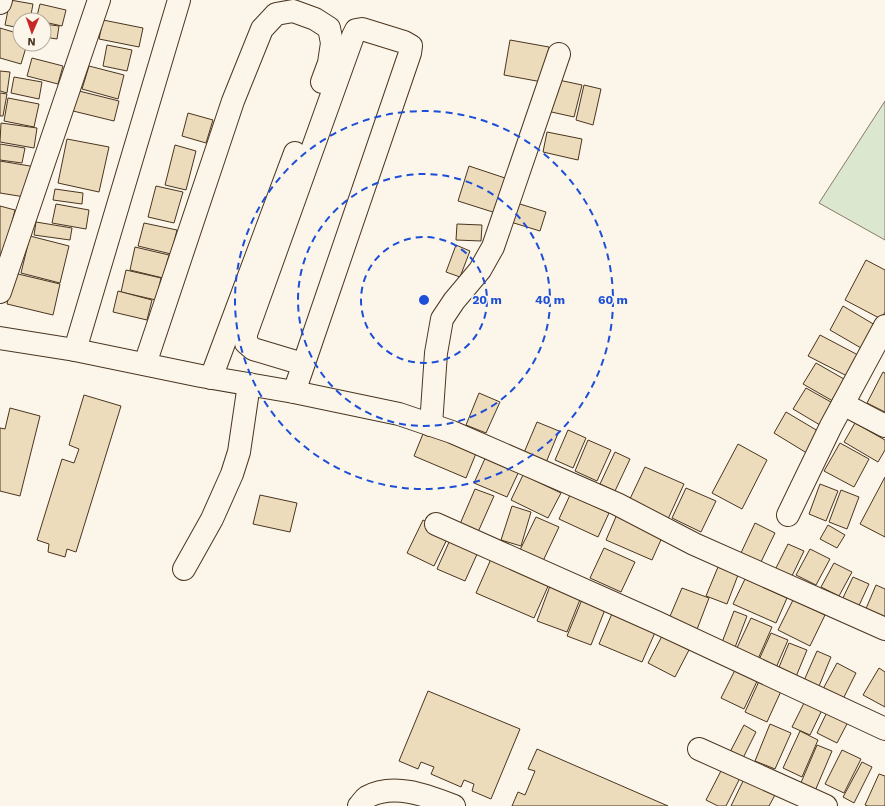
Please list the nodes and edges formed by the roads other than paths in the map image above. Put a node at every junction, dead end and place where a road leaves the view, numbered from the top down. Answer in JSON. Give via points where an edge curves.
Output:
{"nodes":[{"id":1,"x":99,"y":0,"type":"edge"},
{"id":2,"x":179,"y":0,"type":"edge"},
{"id":3,"x":559,"y":54,"type":"dead end"},
{"id":4,"x":0,"y":292,"type":"edge"},
{"id":5,"x":885,"y":326,"type":"edge"},
{"id":6,"x":0,"y":338,"type":"edge"},
{"id":7,"x":75,"y":350,"type":"junction"},
{"id":8,"x":145,"y":364,"type":"junction"},
{"id":9,"x":303,"y":364,"type":"junction"},
{"id":10,"x":212,"y":378,"type":"junction"},
{"id":11,"x":249,"y":384,"type":"junction"},
{"id":12,"x":294,"y":392,"type":"junction"},
{"id":13,"x":843,"y":404,"type":"junction"},
{"id":14,"x":431,"y":425,"type":"junction"},
{"id":15,"x":885,"y":426,"type":"edge"},
{"id":16,"x":788,"y":516,"type":"dead end"},
{"id":17,"x":436,"y":524,"type":"dead end"},
{"id":18,"x":184,"y":569,"type":"dead end"},
{"id":19,"x":885,"y":629,"type":"edge"},
{"id":20,"x":885,"y":729,"type":"edge"},
{"id":21,"x":700,"y":748,"type":"dead end"},
{"id":22,"x":813,"y":803,"type":"edge"},
{"id":23,"x":359,"y":806,"type":"edge"},
{"id":24,"x":454,"y":806,"type":"edge"}],
"edges":[{"from":1,"to":4,"type":"street"},
{"from":2,"to":7,"type":"street"},
{"from":3,"to":14,"type":"street","via":[[493,247],[480,270],[442,319],[436,353]]},
{"from":5,"to":13,"type":"street"},
{"from":6,"to":7,"type":"street"},
{"from":7,"to":8,"type":"street"},
{"from":8,"to":10,"type":"street"},
{"from":8,"to":10,"type":"street","via":[[233,102],[262,29],[276,14],[293,11],[315,19],[329,28],[332,43],[329,63]]},
{"from":9,"to":9,"type":"street","via":[[410,53],[411,46],[404,42],[362,29],[356,30],[353,36],[246,334],[246,343],[253,349]]},
{"from":9,"to":12,"type":"street"},
{"from":10,"to":11,"type":"street"},
{"from":11,"to":12,"type":"street"},
{"from":11,"to":18,"type":"street","via":[[239,452],[232,474],[212,519]]},
{"from":12,"to":14,"type":"street","via":[[399,414]]},
{"from":13,"to":15,"type":"street"},
{"from":13,"to":16,"type":"street"},
{"from":14,"to":19,"type":"street","via":[[617,504],[694,544]]},
{"from":17,"to":20,"type":"street","via":[[656,622]]},
{"from":21,"to":22,"type":"street"},
{"from":23,"to":24,"type":"street","via":[[366,797],[386,791],[406,791]]}]}
